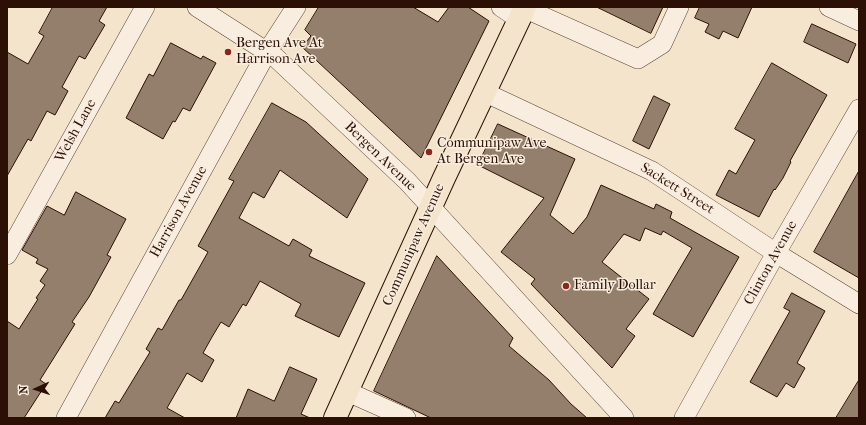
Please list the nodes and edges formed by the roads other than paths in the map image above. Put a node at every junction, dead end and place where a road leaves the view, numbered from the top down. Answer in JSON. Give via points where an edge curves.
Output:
{"nodes":[{"id":1,"x":145,"y":7,"type":"edge"},
{"id":2,"x":197,"y":7,"type":"edge"},
{"id":3,"x":296,"y":7,"type":"edge"},
{"id":4,"x":501,"y":7,"type":"edge"},
{"id":5,"x":679,"y":7,"type":"edge"},
{"id":6,"x":829,"y":7,"type":"edge"},
{"id":7,"x":523,"y":11,"type":"edge"},
{"id":8,"x":859,"y":21,"type":"edge"},
{"id":9,"x":267,"y":52,"type":"junction"},
{"id":10,"x":484,"y":92,"type":"junction"},
{"id":11,"x":859,"y":109,"type":"edge"},
{"id":12,"x":430,"y":208,"type":"junction"},
{"id":13,"x":776,"y":253,"type":"junction"},
{"id":14,"x":7,"y":255,"type":"edge"},
{"id":15,"x":859,"y":304,"type":"edge"},
{"id":16,"x":348,"y":392,"type":"junction"},
{"id":17,"x":66,"y":418,"type":"edge"},
{"id":18,"x":335,"y":418,"type":"edge"},
{"id":19,"x":406,"y":418,"type":"edge"},
{"id":20,"x":624,"y":418,"type":"edge"},
{"id":21,"x":684,"y":418,"type":"edge"}],
"edges":[{"from":1,"to":14,"type":"street","name":"Welsh Lane"},
{"from":2,"to":9,"type":"street","name":"Bergen Avenue"},
{"from":3,"to":9,"type":"street","name":"Harrison Avenue"},
{"from":4,"to":7,"type":"street"},
{"from":5,"to":7,"type":"street","via":[[662,44],[638,59]]},
{"from":6,"to":8,"type":"street"},
{"from":7,"to":10,"type":"main road","name":"Communipaw Avenue"},
{"from":9,"to":12,"type":"street","name":"Bergen Avenue","via":[[407,181]]},
{"from":9,"to":17,"type":"street","name":"Harrison Avenue"},
{"from":10,"to":12,"type":"main road","name":"Communipaw Avenue"},
{"from":10,"to":13,"type":"street","name":"Sackett Street","via":[[652,171]]},
{"from":11,"to":13,"type":"street","name":"Clinton Avenue"},
{"from":12,"to":16,"type":"main road","name":"Communipaw Avenue"},
{"from":12,"to":20,"type":"street","name":"Bergen Avenue"},
{"from":13,"to":15,"type":"street","name":"Sackett Street"},
{"from":13,"to":21,"type":"street","name":"Clinton Avenue"},
{"from":16,"to":18,"type":"main road","name":"Communipaw Avenue"},
{"from":16,"to":19,"type":"street"}]}
